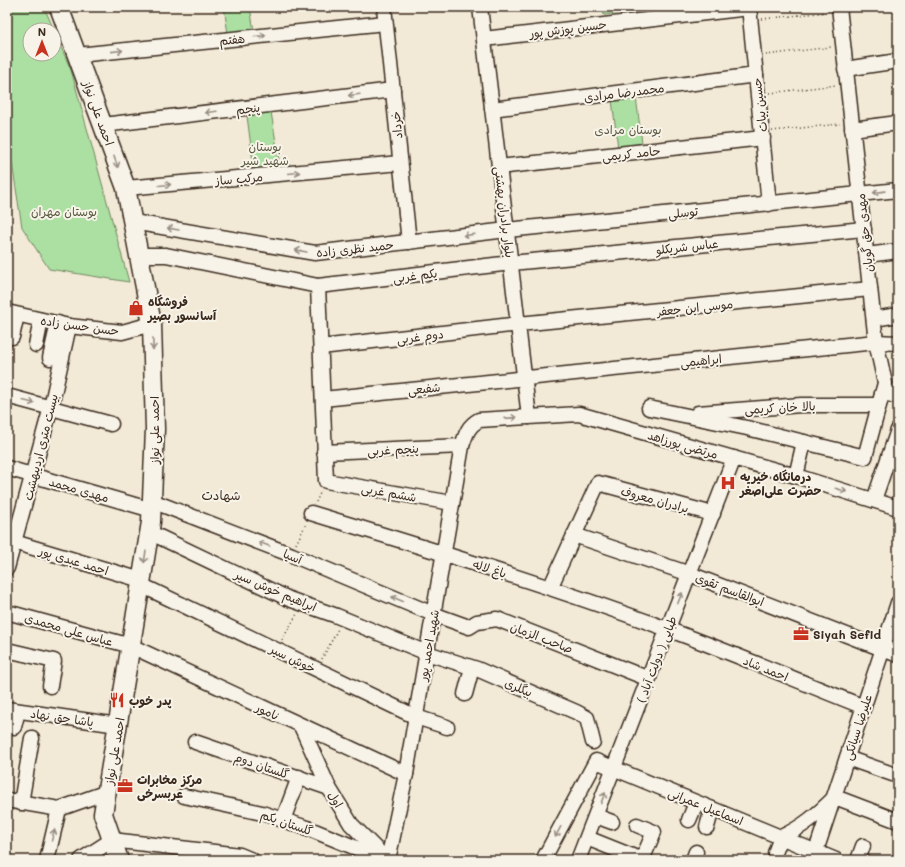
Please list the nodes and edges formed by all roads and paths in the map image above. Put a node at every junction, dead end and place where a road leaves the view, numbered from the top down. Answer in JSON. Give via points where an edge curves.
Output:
{"nodes":[{"id":1,"x":59,"y":7,"type":"edge"},
{"id":2,"x":384,"y":7,"type":"edge"},
{"id":3,"x":480,"y":7,"type":"edge"},
{"id":4,"x":839,"y":9,"type":"edge"},
{"id":5,"x":749,"y":11,"type":"edge"},
{"id":6,"x":386,"y":23,"type":"junction"},
{"id":7,"x":484,"y":39,"type":"junction"},
{"id":8,"x":843,"y":46,"type":"junction"},
{"id":9,"x":78,"y":56,"type":"junction"},
{"id":10,"x":754,"y":56,"type":"junction"},
{"id":11,"x":898,"y":61,"type":"edge"},
{"id":12,"x":845,"y":69,"type":"junction"},
{"id":13,"x":756,"y":75,"type":"junction"},
{"id":14,"x":847,"y":84,"type":"junction"},
{"id":15,"x":393,"y":90,"type":"junction"},
{"id":16,"x":758,"y":94,"type":"junction"},
{"id":17,"x":492,"y":109,"type":"junction"},
{"id":18,"x":898,"y":123,"type":"edge"},
{"id":19,"x":103,"y":125,"type":"junction"},
{"id":20,"x":852,"y":126,"type":"junction"},
{"id":21,"x":763,"y":135,"type":"junction"},
{"id":22,"x":400,"y":163,"type":"junction"},
{"id":23,"x":499,"y":167,"type":"junction"},
{"id":24,"x":126,"y":188,"type":"junction"},
{"id":25,"x":898,"y":190,"type":"edge"},
{"id":26,"x":860,"y":195,"type":"junction"},
{"id":27,"x":769,"y":204,"type":"junction"},
{"id":28,"x":133,"y":222,"type":"junction"},
{"id":29,"x":864,"y":229,"type":"junction"},
{"id":30,"x":507,"y":230,"type":"junction"},
{"id":31,"x":409,"y":242,"type":"junction"},
{"id":32,"x":898,"y":252,"type":"edge"},
{"id":33,"x":139,"y":255,"type":"junction"},
{"id":34,"x":866,"y":255,"type":"junction"},
{"id":35,"x":511,"y":263,"type":"junction"},
{"id":36,"x":318,"y":286,"type":"junction"},
{"id":37,"x":870,"y":289,"type":"junction"},
{"id":38,"x":12,"y":313,"type":"edge"},
{"id":39,"x":898,"y":315,"type":"edge"},
{"id":40,"x":874,"y":319,"type":"junction"},
{"id":41,"x":41,"y":320,"type":"junction"},
{"id":42,"x":63,"y":324,"type":"junction"},
{"id":43,"x":152,"y":324,"type":"junction"},
{"id":44,"x":519,"y":324,"type":"junction"},
{"id":45,"x":12,"y":338,"type":"dead end"},
{"id":46,"x":876,"y":342,"type":"junction"},
{"id":47,"x":898,"y":343,"type":"edge"},
{"id":48,"x":36,"y":344,"type":"dead end"},
{"id":49,"x":321,"y":347,"type":"junction"},
{"id":50,"x":50,"y":358,"type":"dead end"},
{"id":51,"x":525,"y":378,"type":"junction"},
{"id":52,"x":7,"y":396,"type":"edge"},
{"id":53,"x":898,"y":396,"type":"edge"},
{"id":54,"x":322,"y":399,"type":"junction"},
{"id":55,"x":881,"y":399,"type":"junction"},
{"id":56,"x":50,"y":407,"type":"junction"},
{"id":57,"x":648,"y":408,"type":"dead end"},
{"id":58,"x":682,"y":415,"type":"junction"},
{"id":59,"x":529,"y":417,"type":"junction"},
{"id":60,"x":111,"y":424,"type":"dead end"},
{"id":61,"x":467,"y":430,"type":"joint"},
{"id":62,"x":898,"y":430,"type":"edge"},
{"id":63,"x":804,"y":442,"type":"junction"},
{"id":64,"x":462,"y":446,"type":"junction"},
{"id":65,"x":324,"y":452,"type":"junction"},
{"id":66,"x":865,"y":457,"type":"joint"},
{"id":67,"x":734,"y":458,"type":"junction"},
{"id":68,"x":7,"y":468,"type":"edge"},
{"id":69,"x":32,"y":476,"type":"junction"},
{"id":70,"x":796,"y":476,"type":"junction"},
{"id":71,"x":874,"y":500,"type":"junction"},
{"id":72,"x":452,"y":503,"type":"junction"},
{"id":73,"x":152,"y":506,"type":"junction"},
{"id":74,"x":898,"y":508,"type":"edge"},
{"id":75,"x":311,"y":513,"type":"dead end"},
{"id":76,"x":713,"y":514,"type":"junction"},
{"id":77,"x":149,"y":532,"type":"junction"},
{"id":78,"x":574,"y":535,"type":"junction"},
{"id":79,"x":11,"y":541,"type":"edge"},
{"id":80,"x":444,"y":553,"type":"junction"},
{"id":81,"x":7,"y":568,"type":"edge"},
{"id":82,"x":690,"y":574,"type":"junction"},
{"id":83,"x":141,"y":582,"type":"junction"},
{"id":84,"x":550,"y":588,"type":"junction"},
{"id":85,"x":898,"y":603,"type":"edge"},
{"id":86,"x":302,"y":604,"type":"junction"},
{"id":87,"x":7,"y":612,"type":"edge"},
{"id":88,"x":433,"y":614,"type":"junction"},
{"id":89,"x":344,"y":618,"type":"junction"},
{"id":90,"x":668,"y":629,"type":"junction"},
{"id":91,"x":131,"y":646,"type":"junction"},
{"id":92,"x":883,"y":648,"type":"junction"},
{"id":93,"x":7,"y":650,"type":"edge"},
{"id":94,"x":277,"y":650,"type":"junction"},
{"id":95,"x":427,"y":653,"type":"junction"},
{"id":96,"x":898,"y":654,"type":"edge"},
{"id":97,"x":472,"y":668,"type":"junction"},
{"id":98,"x":317,"y":669,"type":"junction"},
{"id":99,"x":649,"y":679,"type":"junction"},
{"id":100,"x":50,"y":686,"type":"dead end"},
{"id":101,"x":465,"y":694,"type":"dead end"},
{"id":102,"x":864,"y":707,"type":"junction"},
{"id":103,"x":13,"y":710,"type":"edge"},
{"id":104,"x":416,"y":717,"type":"junction"},
{"id":105,"x":118,"y":725,"type":"junction"},
{"id":106,"x":301,"y":726,"type":"junction"},
{"id":107,"x":14,"y":727,"type":"dead end"},
{"id":108,"x":447,"y":727,"type":"dead end"},
{"id":109,"x":32,"y":738,"type":"dead end"},
{"id":110,"x":195,"y":742,"type":"dead end"},
{"id":111,"x":593,"y":742,"type":"dead end"},
{"id":112,"x":847,"y":758,"type":"junction"},
{"id":113,"x":614,"y":770,"type":"junction"},
{"id":114,"x":406,"y":774,"type":"junction"},
{"id":115,"x":898,"y":776,"type":"edge"},
{"id":116,"x":299,"y":777,"type":"junction"},
{"id":117,"x":329,"y":788,"type":"junction"},
{"id":118,"x":107,"y":792,"type":"junction"},
{"id":119,"x":184,"y":796,"type":"dead end"},
{"id":120,"x":835,"y":797,"type":"junction"},
{"id":121,"x":14,"y":801,"type":"edge"},
{"id":122,"x":696,"y":803,"type":"junction"},
{"id":123,"x":59,"y":809,"type":"junction"},
{"id":124,"x":712,"y":809,"type":"junction"},
{"id":125,"x":596,"y":816,"type":"junction"},
{"id":126,"x":284,"y":820,"type":"junction"},
{"id":127,"x":689,"y":820,"type":"dead end"},
{"id":128,"x":898,"y":821,"type":"edge"},
{"id":129,"x":612,"y":822,"type":"dead end"},
{"id":130,"x":637,"y":825,"type":"dead end"},
{"id":131,"x":706,"y":827,"type":"dead end"},
{"id":132,"x":781,"y":837,"type":"junction"},
{"id":133,"x":587,"y":838,"type":"junction"},
{"id":134,"x":112,"y":840,"type":"junction"},
{"id":135,"x":863,"y":846,"type":"dead end"},
{"id":136,"x":776,"y":854,"type":"dead end"},
{"id":137,"x":621,"y":856,"type":"edge"},
{"id":138,"x":814,"y":856,"type":"edge"},
{"id":139,"x":47,"y":860,"type":"edge"},
{"id":140,"x":81,"y":860,"type":"edge"},
{"id":141,"x":119,"y":860,"type":"edge"},
{"id":142,"x":252,"y":860,"type":"edge"},
{"id":143,"x":387,"y":860,"type":"edge"},
{"id":144,"x":543,"y":860,"type":"edge"},
{"id":145,"x":578,"y":860,"type":"edge"},
{"id":146,"x":642,"y":860,"type":"edge"},
{"id":147,"x":836,"y":860,"type":"edge"},
{"id":148,"x":858,"y":860,"type":"edge"}],
"edges":[{"from":1,"to":9,"type":"main road","name":"احمد علی نواز"},
{"from":2,"to":6,"type":"street","name":"خرداد"},
{"from":3,"to":7,"type":"street","name":"بلوار برادران بهشتی"},
{"from":4,"to":5,"type":"path"},
{"from":4,"to":8,"type":"street","name":"مهدی حق گویان"},
{"from":5,"to":7,"type":"street","name":"حسین پوزش پور"},
{"from":5,"to":10,"type":"street","name":"حسین بیات"},
{"from":9,"to":6,"type":"street","name":"هفتم","one_way":true},
{"from":6,"to":15,"type":"street","name":"خرداد"},
{"from":7,"to":17,"type":"street","name":"بلوار برادران بهشتی"},
{"from":8,"to":10,"type":"path"},
{"from":8,"to":12,"type":"street","name":"مهدی حق گویان"},
{"from":9,"to":19,"type":"main road","name":"احمد علی نواز"},
{"from":10,"to":13,"type":"street","name":"حسین بیات"},
{"from":11,"to":12,"type":"street"},
{"from":12,"to":14,"type":"street","name":"مهدی حق گویان"},
{"from":13,"to":16,"type":"street","name":"حسین بیات"},
{"from":13,"to":17,"type":"street","name":"محمدرضا مرادی"},
{"from":14,"to":16,"type":"path"},
{"from":14,"to":20,"type":"street","name":"مهدی حق گویان"},
{"from":15,"to":19,"type":"street","name":"پنجم","one_way":true},
{"from":15,"to":22,"type":"street","name":"خرداد"},
{"from":16,"to":21,"type":"street","name":"حسین بیات"},
{"from":17,"to":23,"type":"street","name":"بلوار برادران بهشتی"},
{"from":18,"to":20,"type":"street"},
{"from":19,"to":24,"type":"main road","name":"احمد علی نواز","one_way":true},
{"from":20,"to":21,"type":"path"},
{"from":20,"to":26,"type":"street","name":"مهدی حق گویان"},
{"from":21,"to":23,"type":"street","name":"حامد کریمی"},
{"from":21,"to":27,"type":"street","name":"حسین بیات"},
{"from":24,"to":22,"type":"street","name":"مرکب ساز","one_way":true},
{"from":22,"to":31,"type":"street","name":"خرداد"},
{"from":23,"to":30,"type":"street","name":"بلوار برادران بهشتی"},
{"from":24,"to":28,"type":"main road","name":"احمد علی نواز"},
{"from":25,"to":26,"type":"street","name":"توسلی","one_way":true},
{"from":26,"to":27,"type":"street","name":"توسلی"},
{"from":26,"to":29,"type":"street","name":"مهدی حق گویان"},
{"from":27,"to":30,"type":"street","name":"توسلی"},
{"from":31,"to":28,"type":"street","name":"حمید نظری زاده","one_way":true,"via":[[316,254]]},
{"from":28,"to":33,"type":"main road","name":"احمد علی نواز"},
{"from":29,"to":34,"type":"street","name":"مهدی حق گویان"},
{"from":29,"to":35,"type":"street","name":"عباس شریکلو"},
{"from":30,"to":31,"type":"street","name":"حمید نظری زاده","one_way":true},
{"from":30,"to":35,"type":"street","name":"بلوار برادران بهشتی"},
{"from":32,"to":34,"type":"street"},
{"from":33,"to":36,"type":"street","name":"یکم غربی","via":[[166,255]]},
{"from":33,"to":43,"type":"main road","name":"احمد علی نواز"},
{"from":34,"to":37,"type":"street","name":"مهدی حق گویان"},
{"from":35,"to":36,"type":"street","name":"یکم غربی"},
{"from":35,"to":44,"type":"street","name":"بلوار برادران بهشتی"},
{"from":36,"to":49,"type":"street"},
{"from":37,"to":40,"type":"street","name":"مهدی حق گویان"},
{"from":37,"to":44,"type":"street","name":"موسی ابن جعفر"},
{"from":38,"to":41,"type":"street","name":"حسن حسن زاده"},
{"from":38,"to":45,"type":"street"},
{"from":39,"to":40,"type":"street"},
{"from":40,"to":46,"type":"street","name":"مهدی حق گویان"},
{"from":41,"to":42,"type":"street","name":"حسن حسن زاده"},
{"from":41,"to":48,"type":"street"},
{"from":42,"to":43,"type":"street","name":"حسن حسن زاده","via":[[122,332]]},
{"from":42,"to":50,"type":"street"},
{"from":42,"to":56,"type":"street","name":"بیست متری اردیبهشت"},
{"from":43,"to":73,"type":"main road","name":"احمد علی نواز","one_way":true,"via":[[155,429]]},
{"from":44,"to":49,"type":"street","name":"دوم غربی"},
{"from":44,"to":51,"type":"street","name":"بلوار برادران بهشتی"},
{"from":46,"to":47,"type":"street","name":"ابراهیمی"},
{"from":46,"to":51,"type":"street","name":"ابراهیمی"},
{"from":46,"to":55,"type":"street","name":"مهدی حق گویان","via":[[885,383]]},
{"from":49,"to":54,"type":"street"},
{"from":51,"to":54,"type":"street","name":"شفیعی"},
{"from":51,"to":59,"type":"street","name":"بلوار برادران بهشتی"},
{"from":52,"to":56,"type":"street","one_way":true},
{"from":53,"to":55,"type":"street","name":"بالا خان کریمی"},
{"from":54,"to":65,"type":"street"},
{"from":55,"to":58,"type":"street","name":"بالا خان کریمی"},
{"from":55,"to":66,"type":"street","name":"مهدی حق گویان"},
{"from":56,"to":60,"type":"street"},
{"from":56,"to":69,"type":"street","name":"بیست متری اردیبهشت"},
{"from":57,"to":58,"type":"street","name":"بالا خان کریمی"},
{"from":58,"to":63,"type":"street","name":"بالا خان کریمی"},
{"from":61,"to":59,"type":"street","name":"مرتضی پورزاهد","one_way":true,"via":[[479,420]]},
{"from":59,"to":67,"type":"street","name":"مرتضی پورزاهد","via":[[578,414]]},
{"from":61,"to":64,"type":"street","name":"شهید احمد پور"},
{"from":62,"to":71,"type":"street"},
{"from":63,"to":66,"type":"street","name":"بالا خان کریمی"},
{"from":63,"to":70,"type":"street"},
{"from":64,"to":65,"type":"street","name":"پنجم غربی"},
{"from":64,"to":72,"type":"street","name":"شهید احمد پور"},
{"from":65,"to":72,"type":"street","name":"ششم غربی","via":[[326,481]]},
{"from":67,"to":70,"type":"street","name":"مرتضی پورزاهد"},
{"from":67,"to":76,"type":"street","name":"طبایی ( دولت آباد )"},
{"from":68,"to":69,"type":"street","name":"مهدی محمد"},
{"from":69,"to":73,"type":"street","name":"مهدی محمد"},
{"from":69,"to":79,"type":"street","name":"بیست متری اردیبهشت"},
{"from":70,"to":71,"type":"street","name":"مرتضی پورزاهد","one_way":true},
{"from":71,"to":74,"type":"street","name":"مرتضی پورزاهد"},
{"from":72,"to":80,"type":"street","name":"شهید احمد پور"},
{"from":73,"to":77,"type":"main road","name":"احمد علی نواز"},
{"from":88,"to":73,"type":"street","name":"آسیا","one_way":true,"via":[[292,555]]},
{"from":75,"to":80,"type":"street","name":"باغ لاله"},
{"from":76,"to":78,"type":"street","name":"برادران معروف","via":[[598,483]]},
{"from":76,"to":82,"type":"street","name":"طبایی ( دولت آباد )"},
{"from":77,"to":83,"type":"main road","name":"احمد علی نواز","one_way":true},
{"from":77,"to":86,"type":"street","name":"ابراهیم خوش سیر"},
{"from":78,"to":82,"type":"street","name":"ابوالقاسم تقوی"},
{"from":78,"to":84,"type":"street"},
{"from":79,"to":81,"type":"street","name":"بیست متری اردیبهشت"},
{"from":79,"to":83,"type":"street","name":"احمد عبدی پور"},
{"from":80,"to":84,"type":"street","name":"باغ لاله"},
{"from":80,"to":88,"type":"street","name":"شهید احمد پور"},
{"from":90,"to":82,"type":"street","name":"طبایی ( دولت آباد )","one_way":true},
{"from":82,"to":92,"type":"street","name":"ابوالقاسم تقوی"},
{"from":83,"to":91,"type":"main road","name":"احمد علی نواز"},
{"from":83,"to":94,"type":"street","name":"خوش سیر"},
{"from":84,"to":90,"type":"street","name":"باغ لاله"},
{"from":85,"to":92,"type":"street","name":"علیرضا سیانکی"},
{"from":86,"to":89,"type":"street","name":"ابراهیم خوش سیر"},
{"from":86,"to":94,"type":"path"},
{"from":87,"to":91,"type":"street","name":"عباس علی محمدی"},
{"from":88,"to":95,"type":"street","name":"شهید احمد پور"},
{"from":88,"to":99,"type":"street","name":"صاحب الزمان","via":[[469,626],[477,622],[497,620]]},
{"from":89,"to":95,"type":"street","name":"ابراهیم خوش سیر"},
{"from":89,"to":98,"type":"path"},
{"from":90,"to":99,"type":"street","name":"طبایی ( دولت آباد )"},
{"from":90,"to":102,"type":"street","name":"احمد شاد"},
{"from":91,"to":105,"type":"main road","name":"احمد علی نواز"},
{"from":91,"to":106,"type":"street","name":"نامور"},
{"from":92,"to":96,"type":"street","name":"ابوالقاسم تقوی"},
{"from":92,"to":102,"type":"street","name":"علیرضا سیانکی"},
{"from":93,"to":100,"type":"street","via":[[54,661]]},
{"from":94,"to":98,"type":"street","name":"خوش سیر"},
{"from":95,"to":97,"type":"street","name":"بیگلری"},
{"from":95,"to":104,"type":"street","name":"شهید احمد پور"},
{"from":97,"to":101,"type":"street"},
{"from":97,"to":111,"type":"street","name":"بیگلری","via":[[587,718]]},
{"from":98,"to":104,"type":"street","name":"خوش سیر"},
{"from":99,"to":113,"type":"street","name":"طبایی ( دولت آباد )"},
{"from":102,"to":112,"type":"street","name":"علیرضا سیانکی"},
{"from":103,"to":105,"type":"street","name":"پاشا حق نهاد"},
{"from":103,"to":107,"type":"street"},
{"from":104,"to":108,"type":"street","name":"خوش سیر"},
{"from":104,"to":114,"type":"street","name":"شهید احمد پور"},
{"from":105,"to":118,"type":"main road","name":"احمد علی نواز"},
{"from":106,"to":114,"type":"street","name":"نامور"},
{"from":106,"to":117,"type":"street","name":"اول"},
{"from":109,"to":121,"type":"street"},
{"from":110,"to":116,"type":"street","name":"گلستان دوم"},
{"from":112,"to":115,"type":"street"},
{"from":112,"to":120,"type":"street","name":"علیرضا سیانکی"},
{"from":113,"to":122,"type":"street","name":"اسماعیل عمرانی"},
{"from":125,"to":113,"type":"street","name":"طبایی ( دولت آباد )","one_way":true},
{"from":113,"to":144,"type":"street","name":"اسماعیل عمرانی","one_way":true,"via":[[596,761]]},
{"from":114,"to":143,"type":"street","name":"شهید احمد پور"},
{"from":116,"to":117,"type":"street","name":"گلستان دوم"},
{"from":116,"to":126,"type":"street"},
{"from":117,"to":143,"type":"street","name":"اول","via":[[351,824]]},
{"from":118,"to":123,"type":"street"},
{"from":118,"to":134,"type":"main road","name":"احمد علی نواز","via":[[103,814]]},
{"from":119,"to":126,"type":"street","name":"گلستان یکم"},
{"from":120,"to":128,"type":"street"},
{"from":120,"to":132,"type":"street","via":[[813,820]]},
{"from":120,"to":138,"type":"street","name":"علیرضا سیانکی"},
{"from":121,"to":123,"type":"street"},
{"from":122,"to":124,"type":"street","name":"اسماعیل عمرانی"},
{"from":122,"to":127,"type":"street"},
{"from":139,"to":123,"type":"street","one_way":true},
{"from":124,"to":131,"type":"street"},
{"from":124,"to":132,"type":"street","name":"اسماعیل عمرانی"},
{"from":125,"to":129,"type":"street"},
{"from":125,"to":133,"type":"street","name":"طبایی ( دولت آباد )"},
{"from":126,"to":143,"type":"street","name":"گلستان یکم"},
{"from":130,"to":146,"type":"street","via":[[654,832]]},
{"from":132,"to":136,"type":"street"},
{"from":132,"to":138,"type":"street","name":"اسماعیل عمرانی"},
{"from":133,"to":137,"type":"street"},
{"from":133,"to":145,"type":"street","name":"طبایی ( دولت آباد )"},
{"from":134,"to":140,"type":"street"},
{"from":134,"to":141,"type":"main road","name":"احمد علی نواز"},
{"from":134,"to":142,"type":"street","via":[[240,855]]},
{"from":135,"to":148,"type":"street"},
{"from":137,"to":146,"type":"street"},
{"from":138,"to":147,"type":"street","name":"اسماعیل عمرانی"}]}
